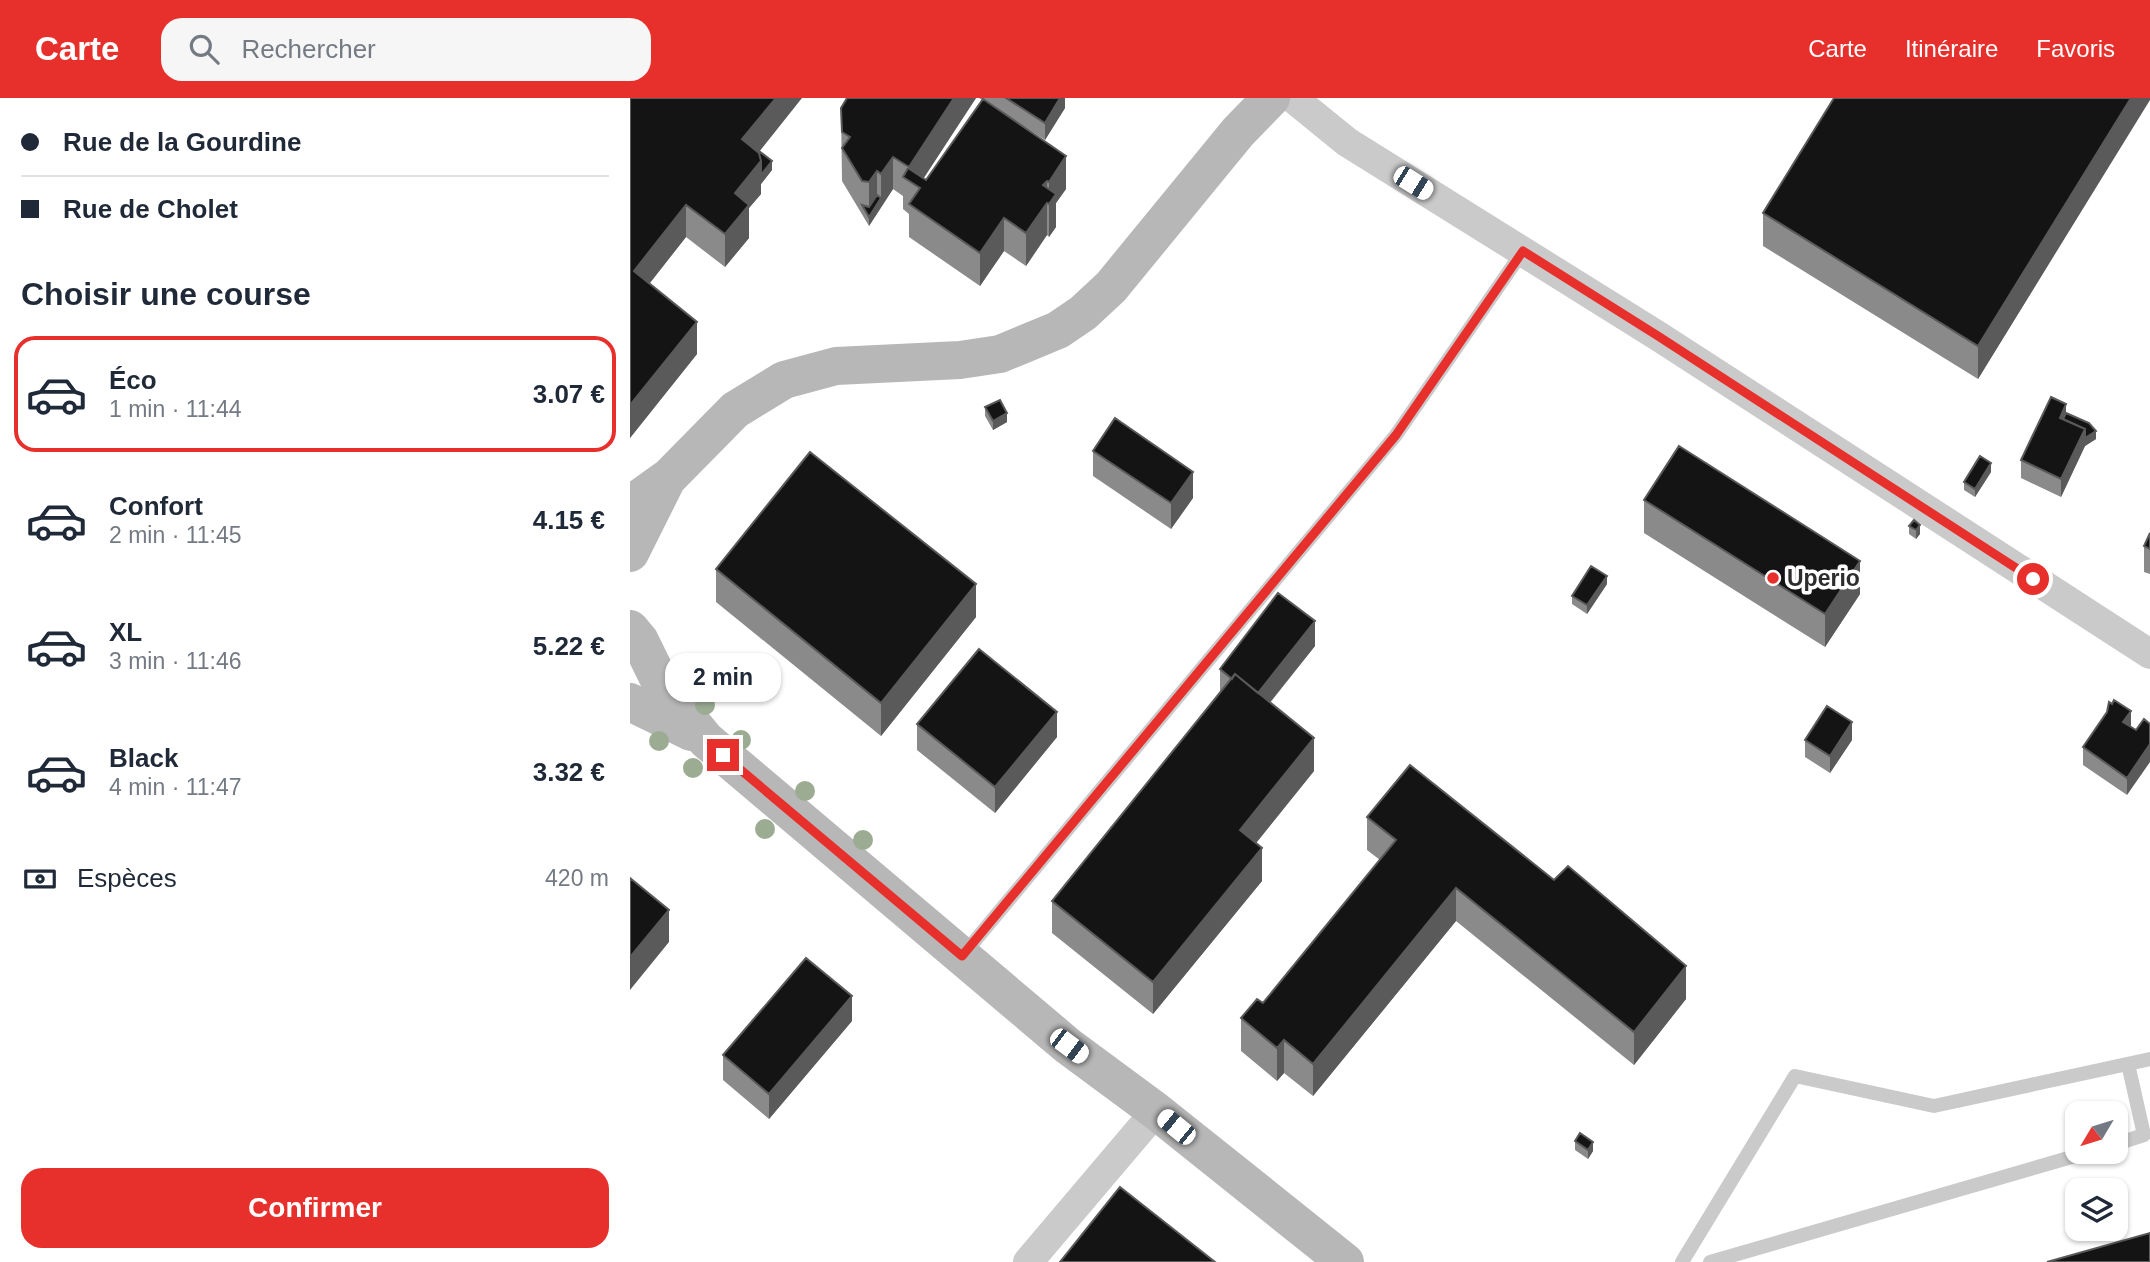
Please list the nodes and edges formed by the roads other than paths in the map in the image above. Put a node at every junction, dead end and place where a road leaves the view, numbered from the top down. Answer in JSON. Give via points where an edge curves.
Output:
{"nodes":[{"id":1,"x":1268,"y":101,"type":"edge"},
{"id":2,"x":1523,"y":251,"type":"junction"},
{"id":3,"x":669,"y":477,"type":"junction"},
{"id":4,"x":630,"y":505,"type":"edge"},
{"id":5,"x":630,"y":553,"type":"edge"},
{"id":6,"x":630,"y":629,"type":"edge"},
{"id":7,"x":2150,"y":654,"type":"edge"},
{"id":8,"x":630,"y":702,"type":"edge"},
{"id":9,"x":706,"y":740,"type":"junction"},
{"id":10,"x":962,"y":956,"type":"junction"},
{"id":11,"x":2150,"y":1059,"type":"edge"},
{"id":12,"x":2128,"y":1064,"type":"junction"},
{"id":13,"x":1156,"y":1111,"type":"junction"},
{"id":14,"x":2128,"y":1140,"type":"edge"},
{"id":15,"x":2065,"y":1159,"type":"edge"},
{"id":16,"x":1028,"y":1262,"type":"edge"},
{"id":17,"x":1345,"y":1262,"type":"edge"},
{"id":18,"x":1682,"y":1262,"type":"edge"},
{"id":19,"x":1710,"y":1262,"type":"edge"}],
"edges":[{"from":1,"to":2,"type":"street","via":[[1347,142]]},
{"from":1,"to":3,"type":"main road","via":[[1111,287],[1058,330],[1000,354],[836,366],[784,380],[735,411]]},
{"from":2,"to":7,"type":"street"},
{"from":2,"to":10,"type":"lane","via":[[1396,435]]},
{"from":3,"to":4,"type":"main road"},
{"from":3,"to":5,"type":"main road"},
{"from":6,"to":9,"type":"main road","via":[[663,688]]},
{"from":8,"to":9,"type":"main road"},
{"from":9,"to":10,"type":"main road"},
{"from":10,"to":13,"type":"main road","via":[[1069,1046]]},
{"from":11,"to":12,"type":"lane"},
{"from":12,"to":14,"type":"lane","via":[[2144,1135]]},
{"from":12,"to":18,"type":"lane","via":[[1934,1106],[1794,1076]]},
{"from":13,"to":16,"type":"street"},
{"from":13,"to":17,"type":"main road"},
{"from":15,"to":19,"type":"lane"}]}
